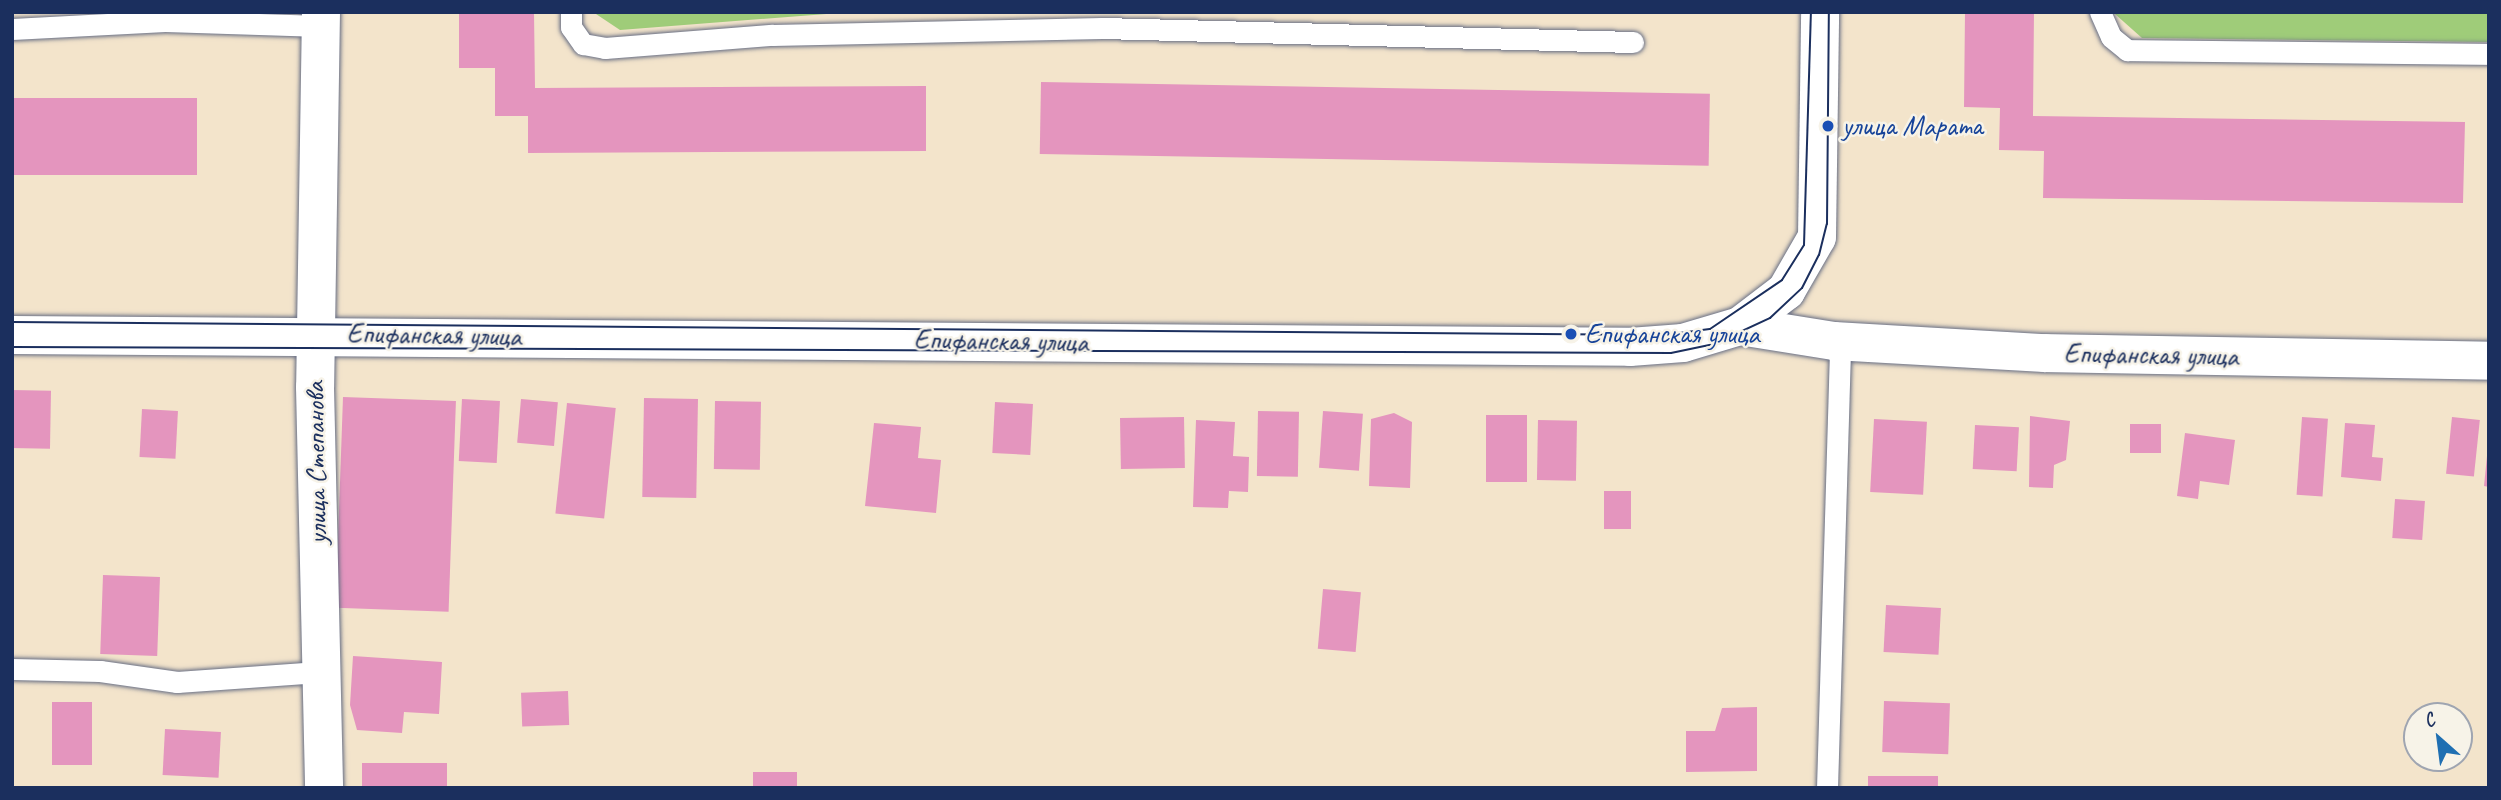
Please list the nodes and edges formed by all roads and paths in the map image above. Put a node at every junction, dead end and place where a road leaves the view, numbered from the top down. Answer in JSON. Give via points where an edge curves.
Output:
{"nodes":[{"id":1,"x":571,"y":12,"type":"edge"},
{"id":2,"x":1820,"y":12,"type":"edge"},
{"id":3,"x":2100,"y":12,"type":"edge"},
{"id":4,"x":80,"y":19,"type":"edge"},
{"id":5,"x":321,"y":19,"type":"edge"},
{"id":6,"x":920,"y":22,"type":"edge"},
{"id":7,"x":12,"y":29,"type":"edge"},
{"id":8,"x":1633,"y":42,"type":"dead end"},
{"id":9,"x":2489,"y":54,"type":"edge"},
{"id":10,"x":1740,"y":326,"type":"junction"},
{"id":11,"x":316,"y":334,"type":"junction"},
{"id":12,"x":12,"y":335,"type":"edge"},
{"id":13,"x":1840,"y":342,"type":"junction"},
{"id":14,"x":2489,"y":361,"type":"edge"},
{"id":15,"x":12,"y":669,"type":"edge"},
{"id":16,"x":319,"y":672,"type":"junction"},
{"id":17,"x":324,"y":788,"type":"edge"},
{"id":18,"x":1827,"y":788,"type":"edge"}],
"edges":[{"from":1,"to":6,"type":"lane","via":[[570,27],[583,44],[605,48]]},
{"from":2,"to":10,"type":"street","via":[[1817,237],[1786,291]]},
{"from":3,"to":9,"type":"lane","via":[[2111,37],[2127,50]]},
{"from":4,"to":5,"type":"lane"},
{"from":4,"to":7,"type":"lane"},
{"from":5,"to":11,"type":"street","name":"улица Степанова"},
{"from":6,"to":8,"type":"lane"},
{"from":10,"to":11,"type":"street","name":"Епифанская улица","via":[[1683,343],[1630,346]]},
{"from":10,"to":13,"type":"street","name":"Епифанская улица"},
{"from":11,"to":12,"type":"street","name":"Епифанская улица"},
{"from":11,"to":16,"type":"street","name":"улица Степанова"},
{"from":13,"to":14,"type":"street","name":"Епифанская улица","via":[[2045,353]]},
{"from":13,"to":18,"type":"lane"},
{"from":15,"to":16,"type":"lane","via":[[100,671],[177,682]]},
{"from":16,"to":17,"type":"street","name":"улица Степанова"}]}
